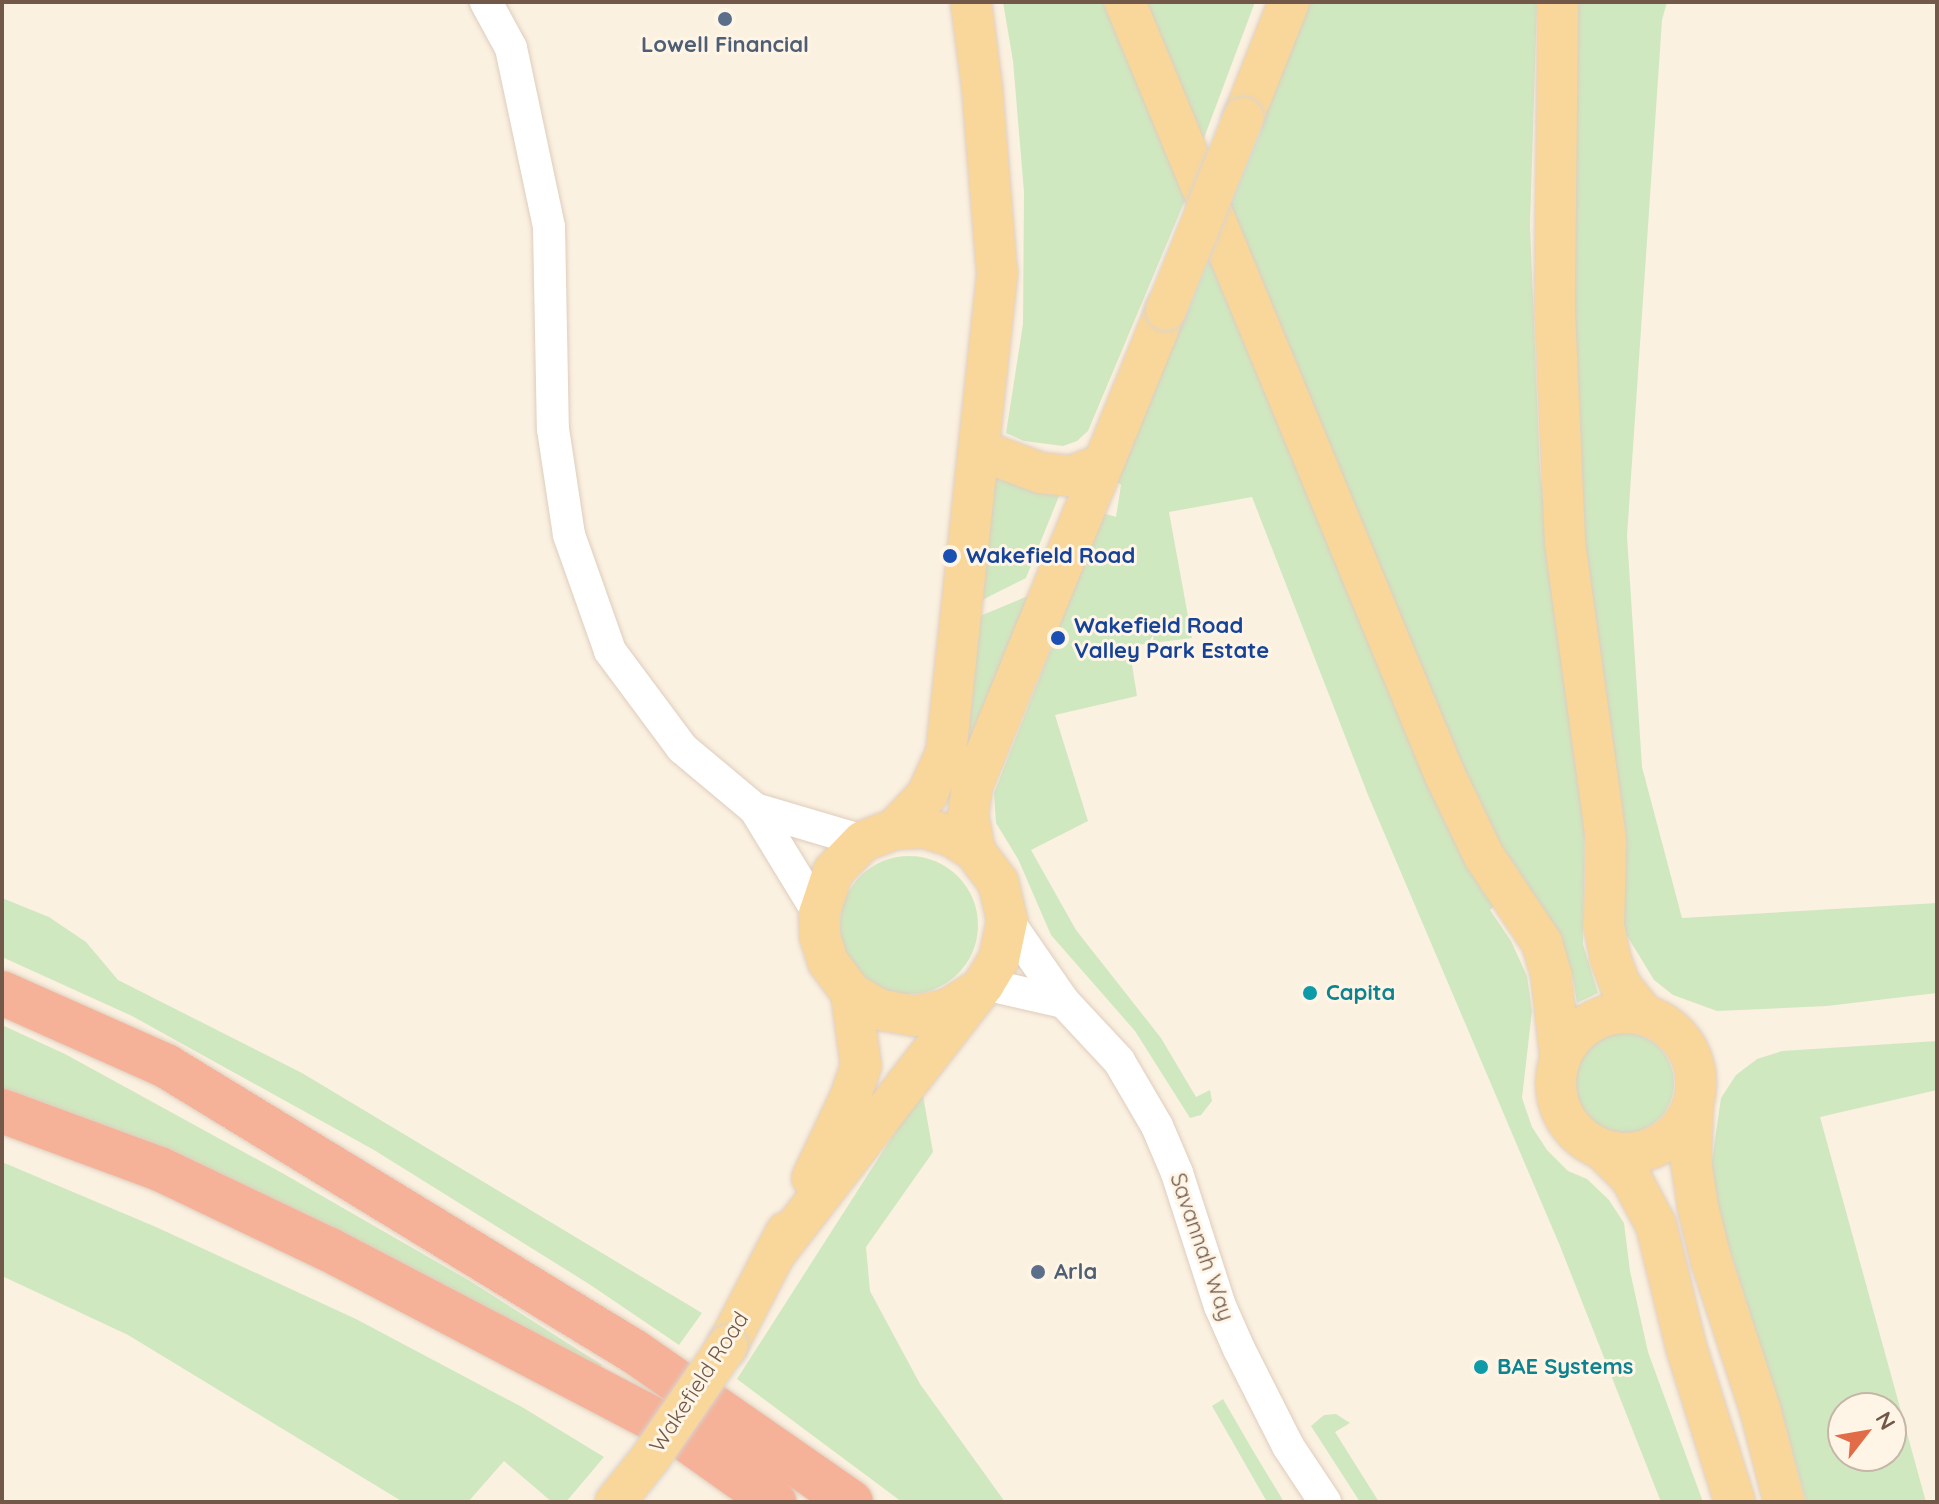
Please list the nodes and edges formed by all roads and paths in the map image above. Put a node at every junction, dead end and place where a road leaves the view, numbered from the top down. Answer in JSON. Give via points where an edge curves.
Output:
{"nodes":[{"id":1,"x":486,"y":2,"type":"edge"},
{"id":2,"x":971,"y":2,"type":"edge"},
{"id":3,"x":1125,"y":2,"type":"edge"},
{"id":4,"x":1289,"y":2,"type":"edge"},
{"id":5,"x":1558,"y":2,"type":"edge"},
{"id":6,"x":979,"y":450,"type":"junction"},
{"id":7,"x":1100,"y":465,"type":"junction"},
{"id":8,"x":755,"y":809,"type":"junction"},
{"id":9,"x":879,"y":835,"type":"junction"},
{"id":10,"x":975,"y":851,"type":"junction"},
{"id":11,"x":819,"y":914,"type":"junction"},
{"id":12,"x":1007,"y":920,"type":"junction"},
{"id":13,"x":980,"y":987,"type":"junction"},
{"id":14,"x":2,"y":993,"type":"edge"},
{"id":15,"x":851,"y":993,"type":"junction"},
{"id":16,"x":1064,"y":1002,"type":"junction"},
{"id":17,"x":1644,"y":1014,"type":"junction"},
{"id":18,"x":1560,"y":1056,"type":"junction"},
{"id":19,"x":1693,"y":1106,"type":"junction"},
{"id":20,"x":2,"y":1111,"type":"edge"},
{"id":21,"x":1602,"y":1149,"type":"junction"},
{"id":22,"x":774,"y":1255,"type":"junction"},
{"id":23,"x":615,"y":1502,"type":"edge"},
{"id":24,"x":774,"y":1502,"type":"edge"},
{"id":25,"x":851,"y":1502,"type":"edge"},
{"id":26,"x":1325,"y":1502,"type":"edge"},
{"id":27,"x":1735,"y":1502,"type":"edge"},
{"id":28,"x":1784,"y":1502,"type":"edge"}],
"edges":[{"from":1,"to":8,"type":"street","via":[[511,48],[549,227],[553,429],[569,535],[610,651],[682,748]]},
{"from":2,"to":6,"type":"main road","via":[[997,273]]},
{"from":3,"to":18,"type":"main road","via":[[1444,773],[1484,856],[1542,943],[1551,974]]},
{"from":4,"to":7,"type":"main road","name":"Wakefield Road","bridge":true},
{"from":5,"to":17,"type":"main road","via":[[1555,313],[1565,543],[1606,844],[1604,926],[1621,986]]},
{"from":6,"to":7,"type":"main road","via":[[1041,473],[1072,476]]},
{"from":6,"to":9,"type":"main road","via":[[946,753],[927,795]]},
{"from":7,"to":10,"type":"main road","name":"Wakefield Road","via":[[972,787],[968,816]]},
{"from":8,"to":9,"type":"street"},
{"from":8,"to":11,"type":"street"},
{"from":9,"to":10,"type":"main road","name":"Wakefield Road","via":[[924,828]]},
{"from":9,"to":11,"type":"main road","name":"Wakefield Road","via":[[833,872]]},
{"from":10,"to":12,"type":"main road","name":"Wakefield Road","via":[[998,882]]},
{"from":11,"to":15,"type":"main road","name":"Wakefield Road","via":[[828,962]]},
{"from":12,"to":13,"type":"main road","name":"Wakefield Road","via":[[999,959]]},
{"from":12,"to":16,"type":"street","name":"Savannah Way"},
{"from":13,"to":15,"type":"main road","name":"Wakefield Road","via":[[948,1009],[915,1016],[881,1010]]},
{"from":13,"to":16,"type":"street"},
{"from":13,"to":22,"type":"main road","name":"Wakefield Road"},
{"from":14,"to":25,"type":"highway","via":[[166,1066],[635,1352]]},
{"from":15,"to":22,"type":"main road","name":"Wakefield Road","via":[[861,1066]]},
{"from":16,"to":26,"type":"street","name":"Savannah Way","via":[[1119,1061],[1157,1126],[1239,1349],[1288,1446]]},
{"from":17,"to":18,"type":"main road","via":[[1618,1012],[1594,1019],[1574,1034]]},
{"from":17,"to":19,"type":"main road","via":[[1664,1022],[1691,1055],[1697,1081]]},
{"from":18,"to":21,"type":"main road","via":[[1555,1078],[1562,1111],[1582,1138]]},
{"from":19,"to":21,"type":"main road","via":[[1682,1126],[1646,1151]]},
{"from":19,"to":28,"type":"main road","via":[[1691,1162],[1698,1207]]},
{"from":20,"to":24,"type":"highway","via":[[160,1169],[328,1249],[670,1428]]},
{"from":21,"to":27,"type":"main road","via":[[1631,1178],[1656,1225],[1687,1350]]},
{"from":22,"to":23,"type":"main road","name":"Wakefield Road","bridge":true,"via":[[727,1346]]}]}
